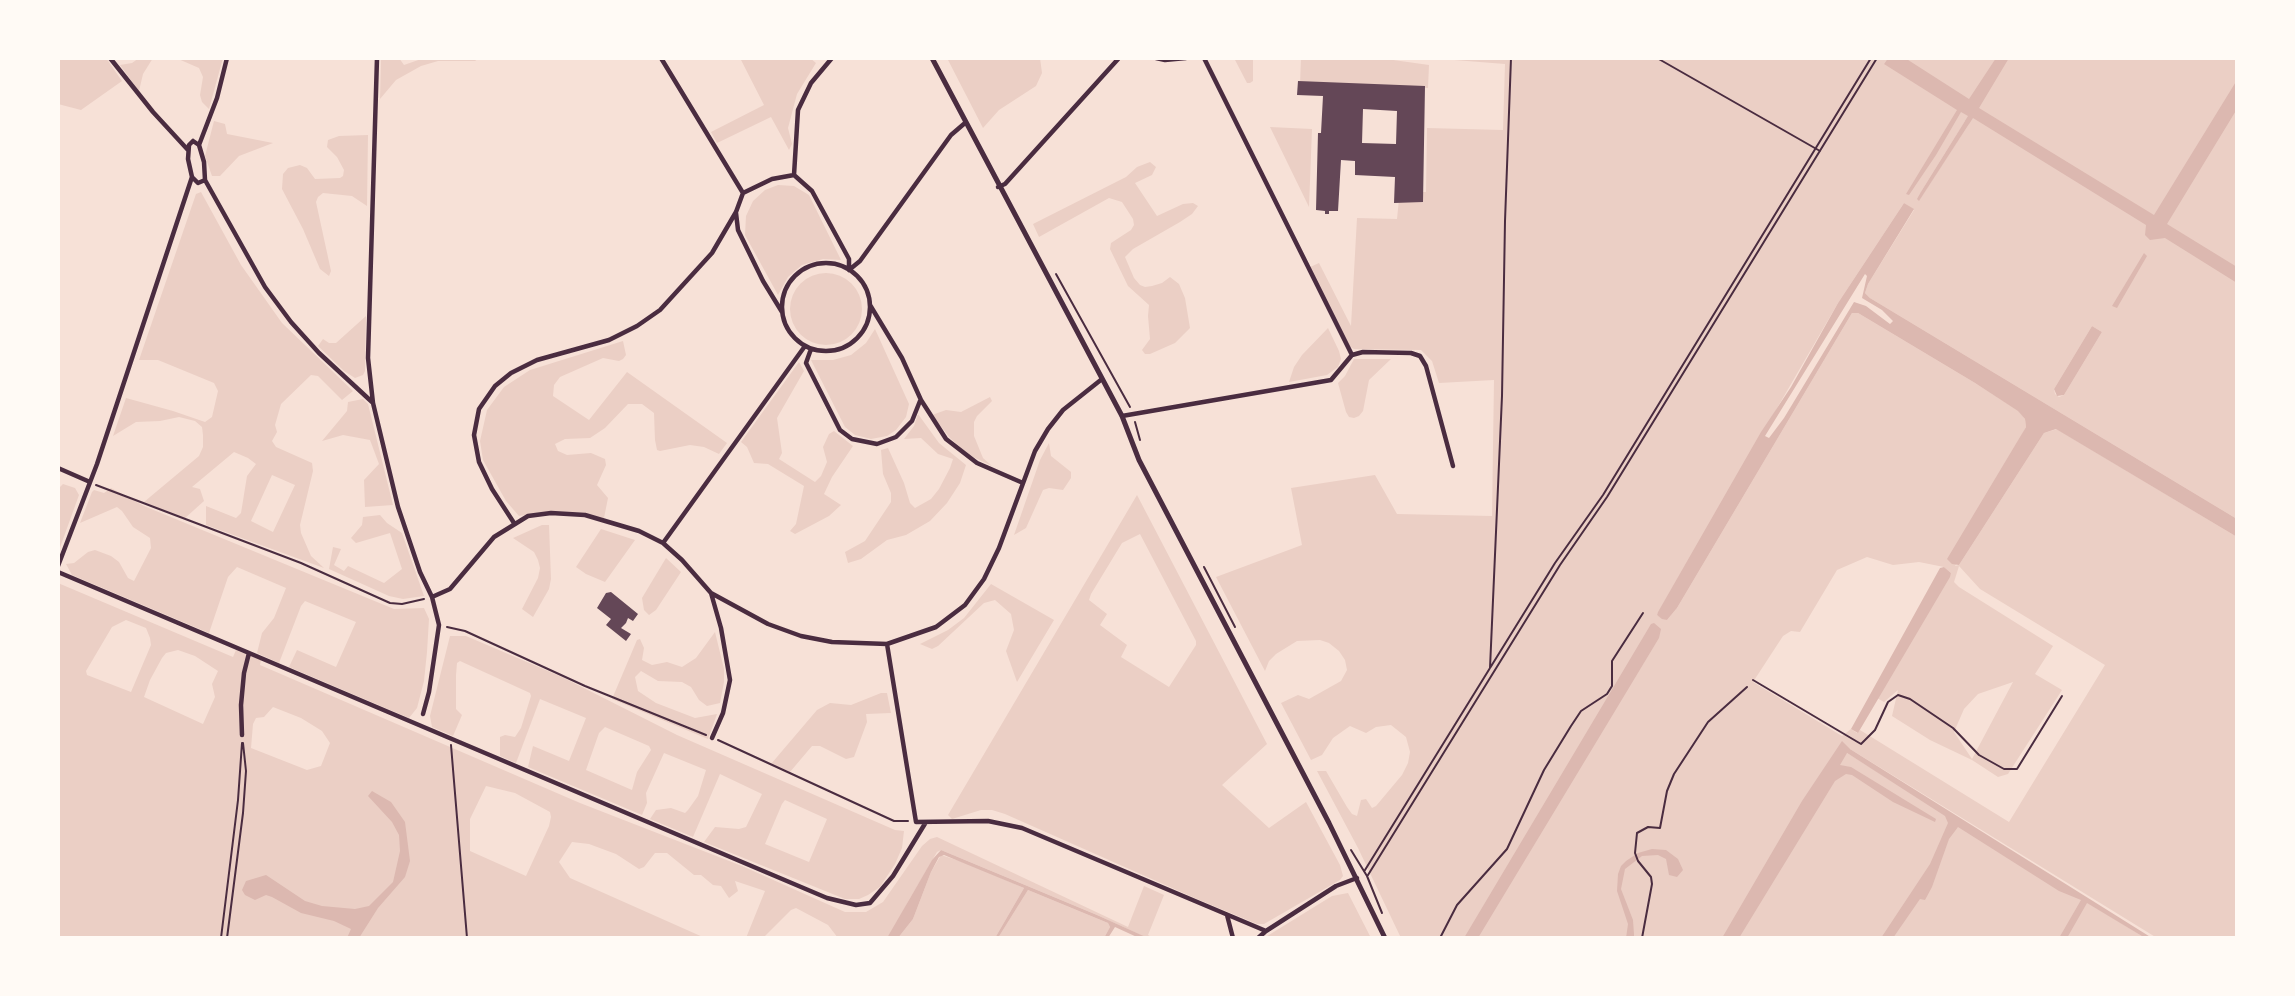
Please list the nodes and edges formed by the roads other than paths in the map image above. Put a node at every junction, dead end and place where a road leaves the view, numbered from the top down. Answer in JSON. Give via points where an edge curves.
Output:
{"nodes":[{"id":1,"x":110,"y":58,"type":"edge"},
{"id":2,"x":227,"y":58,"type":"edge"},
{"id":3,"x":377,"y":58,"type":"edge"},
{"id":4,"x":661,"y":58,"type":"edge"},
{"id":5,"x":832,"y":58,"type":"edge"},
{"id":6,"x":932,"y":58,"type":"edge"},
{"id":7,"x":1119,"y":58,"type":"edge"},
{"id":8,"x":1156,"y":58,"type":"edge"},
{"id":9,"x":1186,"y":58,"type":"edge"},
{"id":10,"x":1204,"y":58,"type":"edge"},
{"id":11,"x":965,"y":123,"type":"junction"},
{"id":12,"x":199,"y":145,"type":"junction"},
{"id":13,"x":188,"y":149,"type":"junction"},
{"id":14,"x":794,"y":175,"type":"junction"},
{"id":15,"x":192,"y":177,"type":"junction"},
{"id":16,"x":205,"y":180,"type":"junction"},
{"id":17,"x":998,"y":187,"type":"junction"},
{"id":18,"x":743,"y":193,"type":"junction"},
{"id":19,"x":736,"y":212,"type":"junction"},
{"id":20,"x":849,"y":270,"type":"junction"},
{"id":21,"x":870,"y":305,"type":"junction"},
{"id":22,"x":782,"y":312,"type":"junction"},
{"id":23,"x":808,"y":347,"type":"junction"},
{"id":24,"x":1352,"y":355,"type":"junction"},
{"id":25,"x":1102,"y":379,"type":"junction"},
{"id":26,"x":921,"y":400,"type":"junction"},
{"id":27,"x":373,"y":403,"type":"junction"},
{"id":28,"x":1122,"y":416,"type":"junction"},
{"id":29,"x":1453,"y":466,"type":"dead end"},
{"id":30,"x":58,"y":468,"type":"edge"},
{"id":31,"x":90,"y":482,"type":"junction"},
{"id":32,"x":1023,"y":483,"type":"junction"},
{"id":33,"x":514,"y":523,"type":"junction"},
{"id":34,"x":663,"y":542,"type":"junction"},
{"id":35,"x":58,"y":566,"type":"edge"},
{"id":36,"x":58,"y":572,"type":"edge"},
{"id":37,"x":711,"y":593,"type":"junction"},
{"id":38,"x":432,"y":597,"type":"junction"},
{"id":39,"x":887,"y":644,"type":"junction"},
{"id":40,"x":249,"y":653,"type":"junction"},
{"id":41,"x":423,"y":714,"type":"dead end"},
{"id":42,"x":242,"y":734,"type":"road end"},
{"id":43,"x":712,"y":738,"type":"road end"},
{"id":44,"x":926,"y":822,"type":"junction"},
{"id":45,"x":1357,"y":878,"type":"junction"},
{"id":46,"x":1227,"y":914,"type":"junction"},
{"id":47,"x":1266,"y":931,"type":"junction"},
{"id":48,"x":1233,"y":938,"type":"edge"},
{"id":49,"x":1258,"y":938,"type":"edge"},
{"id":50,"x":1385,"y":938,"type":"edge"}],
"edges":[{"from":1,"to":13,"type":"street"},
{"from":2,"to":12,"type":"street"},
{"from":3,"to":27,"type":"street","via":[[368,358]]},
{"from":4,"to":18,"type":"street"},
{"from":5,"to":14,"type":"street","via":[[811,83],[798,110]]},
{"from":6,"to":11,"type":"street"},
{"from":7,"to":17,"type":"street"},
{"from":8,"to":9,"type":"street"},
{"from":10,"to":24,"type":"street"},
{"from":11,"to":17,"type":"street"},
{"from":11,"to":20,"type":"street","via":[[951,135]]},
{"from":12,"to":13,"type":"street","via":[[193,141]]},
{"from":12,"to":16,"type":"street"},
{"from":13,"to":15,"type":"street"},
{"from":14,"to":18,"type":"street","via":[[772,179]]},
{"from":14,"to":20,"type":"street","via":[[812,191],[849,258]]},
{"from":15,"to":16,"type":"street","via":[[198,183]]},
{"from":15,"to":31,"type":"street"},
{"from":16,"to":27,"type":"street","via":[[265,287],[291,322]]},
{"from":17,"to":25,"type":"street"},
{"from":18,"to":19,"type":"street"},
{"from":19,"to":22,"type":"street","via":[[738,230]]},
{"from":19,"to":33,"type":"street","via":[[712,253],[660,310],[609,340],[537,360],[495,386],[479,409],[474,435],[479,462]]},
{"from":20,"to":21,"type":"street","via":[[866,289]]},
{"from":20,"to":22,"type":"street","via":[[834,264],[802,270],[790,281]]},
{"from":21,"to":23,"type":"street","via":[[862,332],[852,342],[825,351]]},
{"from":21,"to":26,"type":"street"},
{"from":22,"to":23,"type":"street","via":[[794,338]]},
{"from":23,"to":26,"type":"street","via":[[806,363],[840,430],[852,439],[877,444],[896,437],[912,421]]},
{"from":23,"to":34,"type":"street"},
{"from":24,"to":28,"type":"street","via":[[1332,380]]},
{"from":24,"to":29,"type":"street","via":[[1410,352],[1420,356]]},
{"from":25,"to":28,"type":"street"},
{"from":25,"to":32,"type":"street","via":[[1055,419],[1035,451]]},
{"from":26,"to":32,"type":"street","via":[[946,439],[977,463]]},
{"from":27,"to":38,"type":"street","via":[[398,507]]},
{"from":28,"to":45,"type":"street","via":[[1139,460]]},
{"from":30,"to":31,"type":"street"},
{"from":31,"to":35,"type":"street"},
{"from":32,"to":39,"type":"street","via":[[999,548],[965,605],[936,627]]},
{"from":33,"to":34,"type":"street","via":[[551,513],[585,515]]},
{"from":33,"to":38,"type":"street","via":[[485,546],[450,589]]},
{"from":34,"to":37,"type":"street"},
{"from":36,"to":40,"type":"street"},
{"from":37,"to":39,"type":"street","via":[[801,636]]},
{"from":37,"to":43,"type":"street","via":[[730,680]]},
{"from":38,"to":41,"type":"street","via":[[439,625]]},
{"from":39,"to":44,"type":"street","via":[[916,822]]},
{"from":40,"to":42,"type":"street"},
{"from":40,"to":44,"type":"street","via":[[827,898],[856,905],[870,903],[893,876]]},
{"from":44,"to":46,"type":"street","via":[[988,821],[1021,828]]},
{"from":45,"to":47,"type":"street","via":[[1336,886]]},
{"from":45,"to":50,"type":"street"},
{"from":46,"to":47,"type":"street"},
{"from":46,"to":48,"type":"street"},
{"from":47,"to":49,"type":"street"}]}
